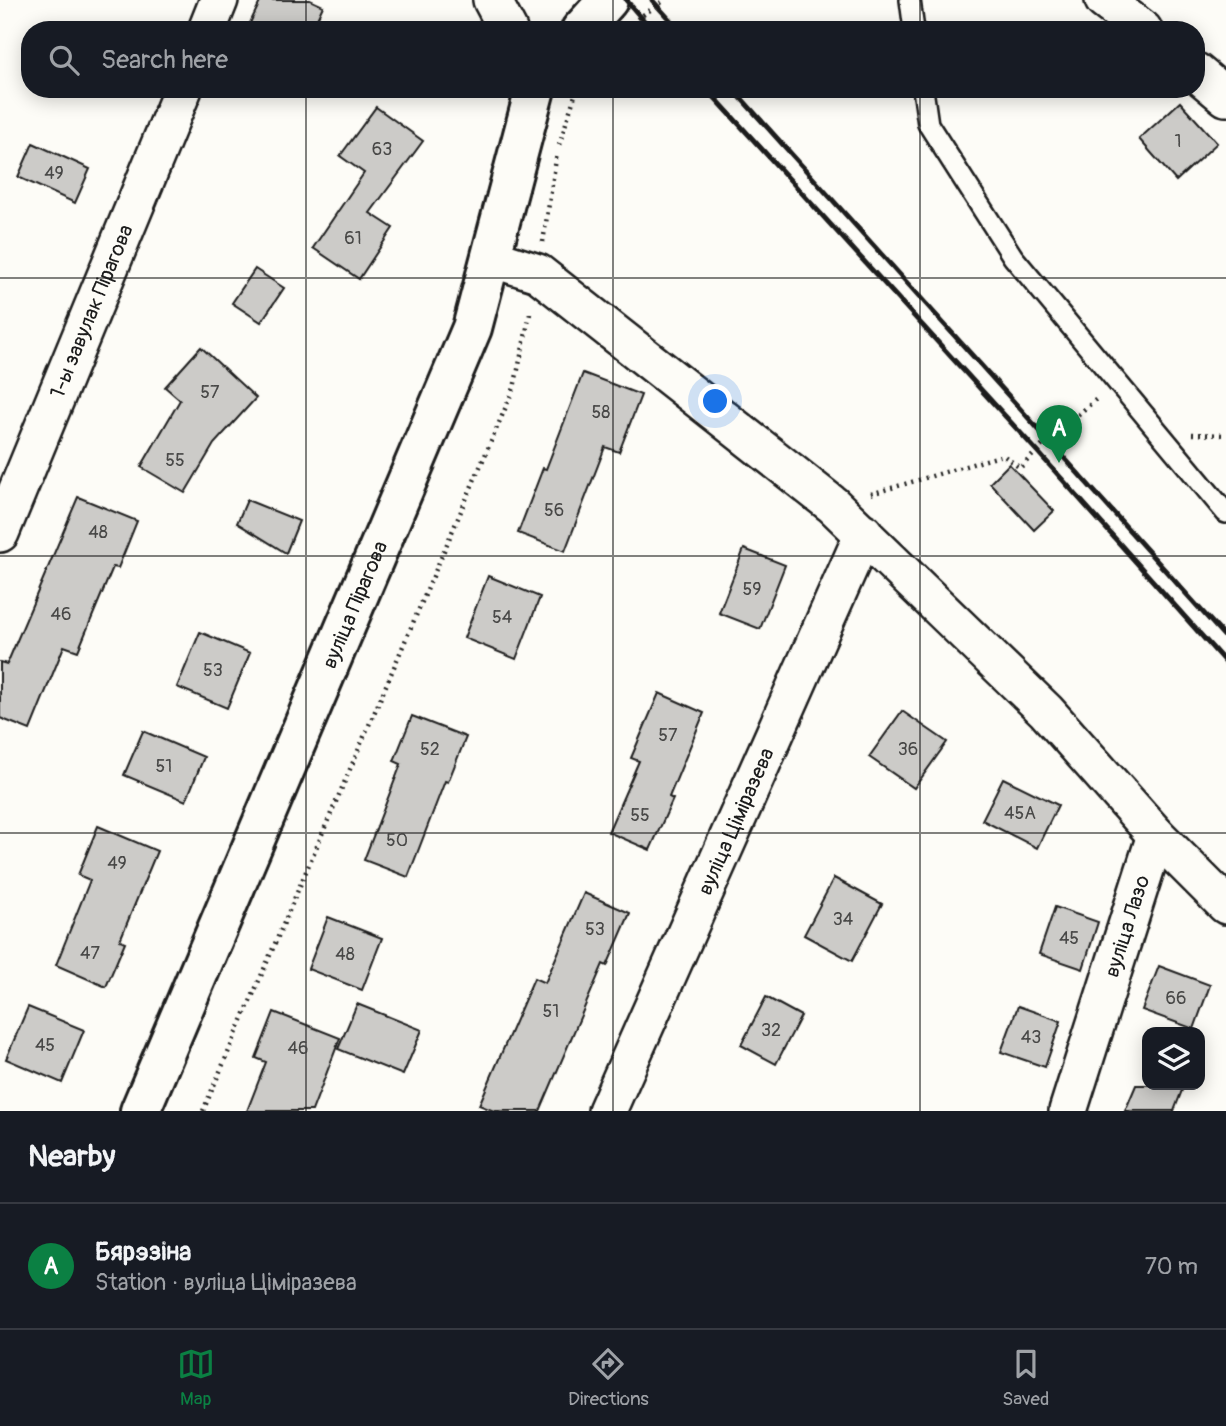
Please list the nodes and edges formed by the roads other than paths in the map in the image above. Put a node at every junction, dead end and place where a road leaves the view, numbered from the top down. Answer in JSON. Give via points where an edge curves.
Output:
{"nodes":[{"id":1,"x":219,"y":0,"type":"edge"},
{"id":2,"x":492,"y":0,"type":"edge"},
{"id":3,"x":910,"y":0,"type":"edge"},
{"id":4,"x":1104,"y":0,"type":"edge"},
{"id":5,"x":620,"y":12,"type":"edge"},
{"id":6,"x":211,"y":21,"type":"edge"},
{"id":7,"x":503,"y":21,"type":"edge"},
{"id":8,"x":601,"y":21,"type":"edge"},
{"id":9,"x":913,"y":21,"type":"edge"},
{"id":10,"x":1131,"y":21,"type":"edge"},
{"id":11,"x":1205,"y":80,"type":"edge"},
{"id":12,"x":1226,"y":97,"type":"edge"},
{"id":13,"x":179,"y":98,"type":"edge"},
{"id":14,"x":533,"y":98,"type":"edge"},
{"id":15,"x":924,"y":98,"type":"edge"},
{"id":16,"x":491,"y":258,"type":"junction"},
{"id":17,"x":1226,"y":513,"type":"edge"},
{"id":18,"x":0,"y":533,"type":"edge"},
{"id":19,"x":864,"y":533,"type":"junction"},
{"id":20,"x":1156,"y":835,"type":"junction"},
{"id":21,"x":1226,"y":905,"type":"edge"},
{"id":22,"x":140,"y":1111,"type":"edge"},
{"id":23,"x":607,"y":1111,"type":"edge"},
{"id":24,"x":1068,"y":1111,"type":"edge"}],
"edges":[{"from":1,"to":6,"type":"street"},
{"from":2,"to":7,"type":"street"},
{"from":3,"to":9,"type":"lane"},
{"from":4,"to":10,"type":"street"},
{"from":5,"to":8,"type":"main road"},
{"from":11,"to":12,"type":"street"},
{"from":13,"to":18,"type":"street","name":"1-ы завулак Пірагова"},
{"from":14,"to":16,"type":"main road","name":"вуліца Пірагова"},
{"from":15,"to":17,"type":"lane","via":[[928,124],[1013,257]]},
{"from":16,"to":19,"type":"street","via":[[538,273]]},
{"from":16,"to":22,"type":"main road","name":"вуліца Пірагова","via":[[472,328]]},
{"from":19,"to":20,"type":"street","via":[[1046,711]]},
{"from":19,"to":23,"type":"street","name":"вуліца Ціміразева"},
{"from":20,"to":21,"type":"street"},
{"from":20,"to":24,"type":"street","name":"вуліца Лазо"}]}
